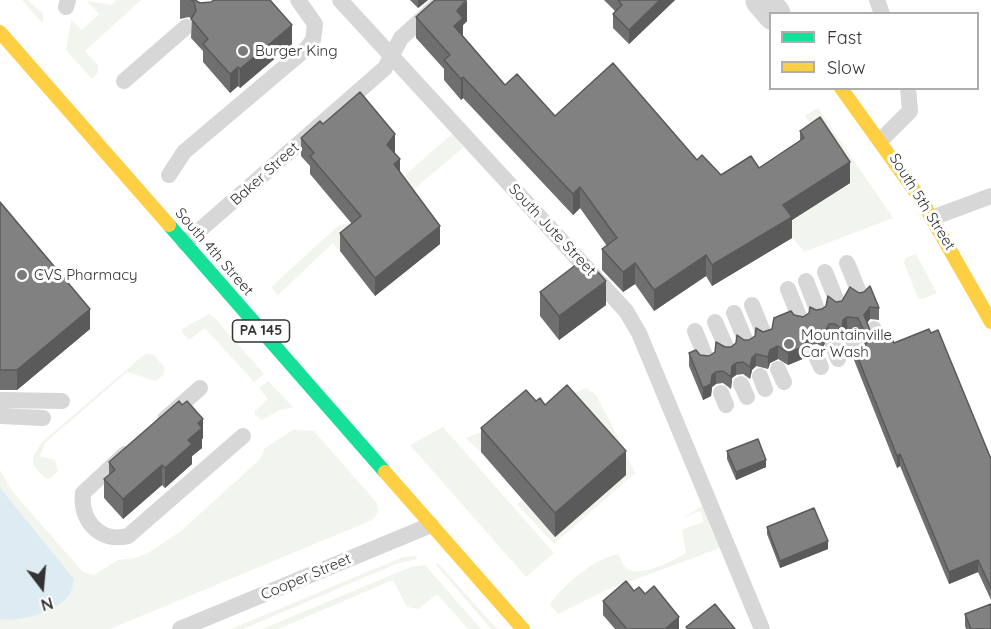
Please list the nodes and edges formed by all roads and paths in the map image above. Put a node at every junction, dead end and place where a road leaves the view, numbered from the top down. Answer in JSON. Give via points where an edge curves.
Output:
{"nodes":[{"id":1,"x":298,"y":0,"type":"edge"},
{"id":2,"x":340,"y":0,"type":"edge"},
{"id":3,"x":442,"y":0,"type":"edge"},
{"id":4,"x":762,"y":0,"type":"edge"},
{"id":5,"x":772,"y":12,"type":"edge"},
{"id":6,"x":186,"y":27,"type":"dead end"},
{"id":7,"x":0,"y":32,"type":"edge"},
{"id":8,"x":391,"y":56,"type":"junction"},
{"id":9,"x":124,"y":81,"type":"dead end"},
{"id":10,"x":843,"y":90,"type":"edge"},
{"id":11,"x":908,"y":90,"type":"edge"},
{"id":12,"x":882,"y":139,"type":"junction"},
{"id":13,"x":169,"y":175,"type":"dead end"},
{"id":14,"x":991,"y":196,"type":"edge"},
{"id":15,"x":932,"y":218,"type":"junction"},
{"id":16,"x":184,"y":243,"type":"junction"},
{"id":17,"x":847,"y":263,"type":"dead end"},
{"id":18,"x":825,"y":272,"type":"dead end"},
{"id":19,"x":806,"y":281,"type":"dead end"},
{"id":20,"x":788,"y":289,"type":"dead end"},
{"id":21,"x":860,"y":295,"type":"edge"},
{"id":22,"x":838,"y":304,"type":"edge"},
{"id":23,"x":752,"y":305,"type":"dead end"},
{"id":24,"x":818,"y":312,"type":"edge"},
{"id":25,"x":734,"y":313,"type":"dead end"},
{"id":26,"x":800,"y":319,"type":"edge"},
{"id":27,"x":715,"y":322,"type":"dead end"},
{"id":28,"x":991,"y":322,"type":"edge"},
{"id":29,"x":694,"y":331,"type":"dead end"},
{"id":30,"x":764,"y":334,"type":"edge"},
{"id":31,"x":746,"y":342,"type":"edge"},
{"id":32,"x":727,"y":350,"type":"edge"},
{"id":33,"x":706,"y":358,"type":"edge"},
{"id":34,"x":200,"y":388,"type":"dead end"},
{"id":35,"x":0,"y":400,"type":"edge"},
{"id":36,"x":62,"y":401,"type":"dead end"},
{"id":37,"x":0,"y":416,"type":"edge"},
{"id":38,"x":43,"y":418,"type":"dead end"},
{"id":39,"x":157,"y":426,"type":"edge"},
{"id":40,"x":243,"y":436,"type":"dead end"},
{"id":41,"x":139,"y":441,"type":"edge"},
{"id":42,"x":431,"y":525,"type":"junction"},
{"id":43,"x":180,"y":629,"type":"edge"},
{"id":44,"x":523,"y":629,"type":"edge"},
{"id":45,"x":762,"y":629,"type":"edge"}],
"edges":[{"from":1,"to":13,"type":"lane","via":[[315,24],[307,48],[184,152]]},
{"from":2,"to":8,"type":"lane","name":"South Jute Street"},
{"from":3,"to":8,"type":"lane","name":"Baker Street","via":[[401,38]]},
{"from":4,"to":5,"type":"street"},
{"from":6,"to":9,"type":"lane"},
{"from":7,"to":16,"type":"main road","name":"South 4th Street","number":"PA 145"},
{"from":8,"to":16,"type":"lane","name":"Baker Street","via":[[385,68]]},
{"from":8,"to":45,"type":"lane","name":"South Jute Street","via":[[626,311],[639,333]]},
{"from":10,"to":12,"type":"main road","name":"South 5th Street"},
{"from":11,"to":12,"type":"lane","via":[[910,111]]},
{"from":12,"to":15,"type":"main road","name":"South 5th Street"},
{"from":14,"to":15,"type":"lane"},
{"from":15,"to":28,"type":"main road","name":"South 5th Street"},
{"from":16,"to":42,"type":"main road","name":"South 4th Street","number":"PA 145"},
{"from":17,"to":21,"type":"lane"},
{"from":18,"to":22,"type":"lane"},
{"from":19,"to":24,"type":"lane"},
{"from":20,"to":26,"type":"lane"},
{"from":23,"to":30,"type":"lane"},
{"from":25,"to":31,"type":"lane"},
{"from":27,"to":32,"type":"lane"},
{"from":29,"to":33,"type":"lane"},
{"from":34,"to":39,"type":"lane"},
{"from":35,"to":36,"type":"lane"},
{"from":37,"to":38,"type":"lane"},
{"from":40,"to":41,"type":"lane","via":[[128,536],[104,536],[82,511],[83,493]]},
{"from":42,"to":43,"type":"lane","name":"Cooper Street"},
{"from":42,"to":44,"type":"main road","name":"South 4th Street","number":"PA 145"}]}
